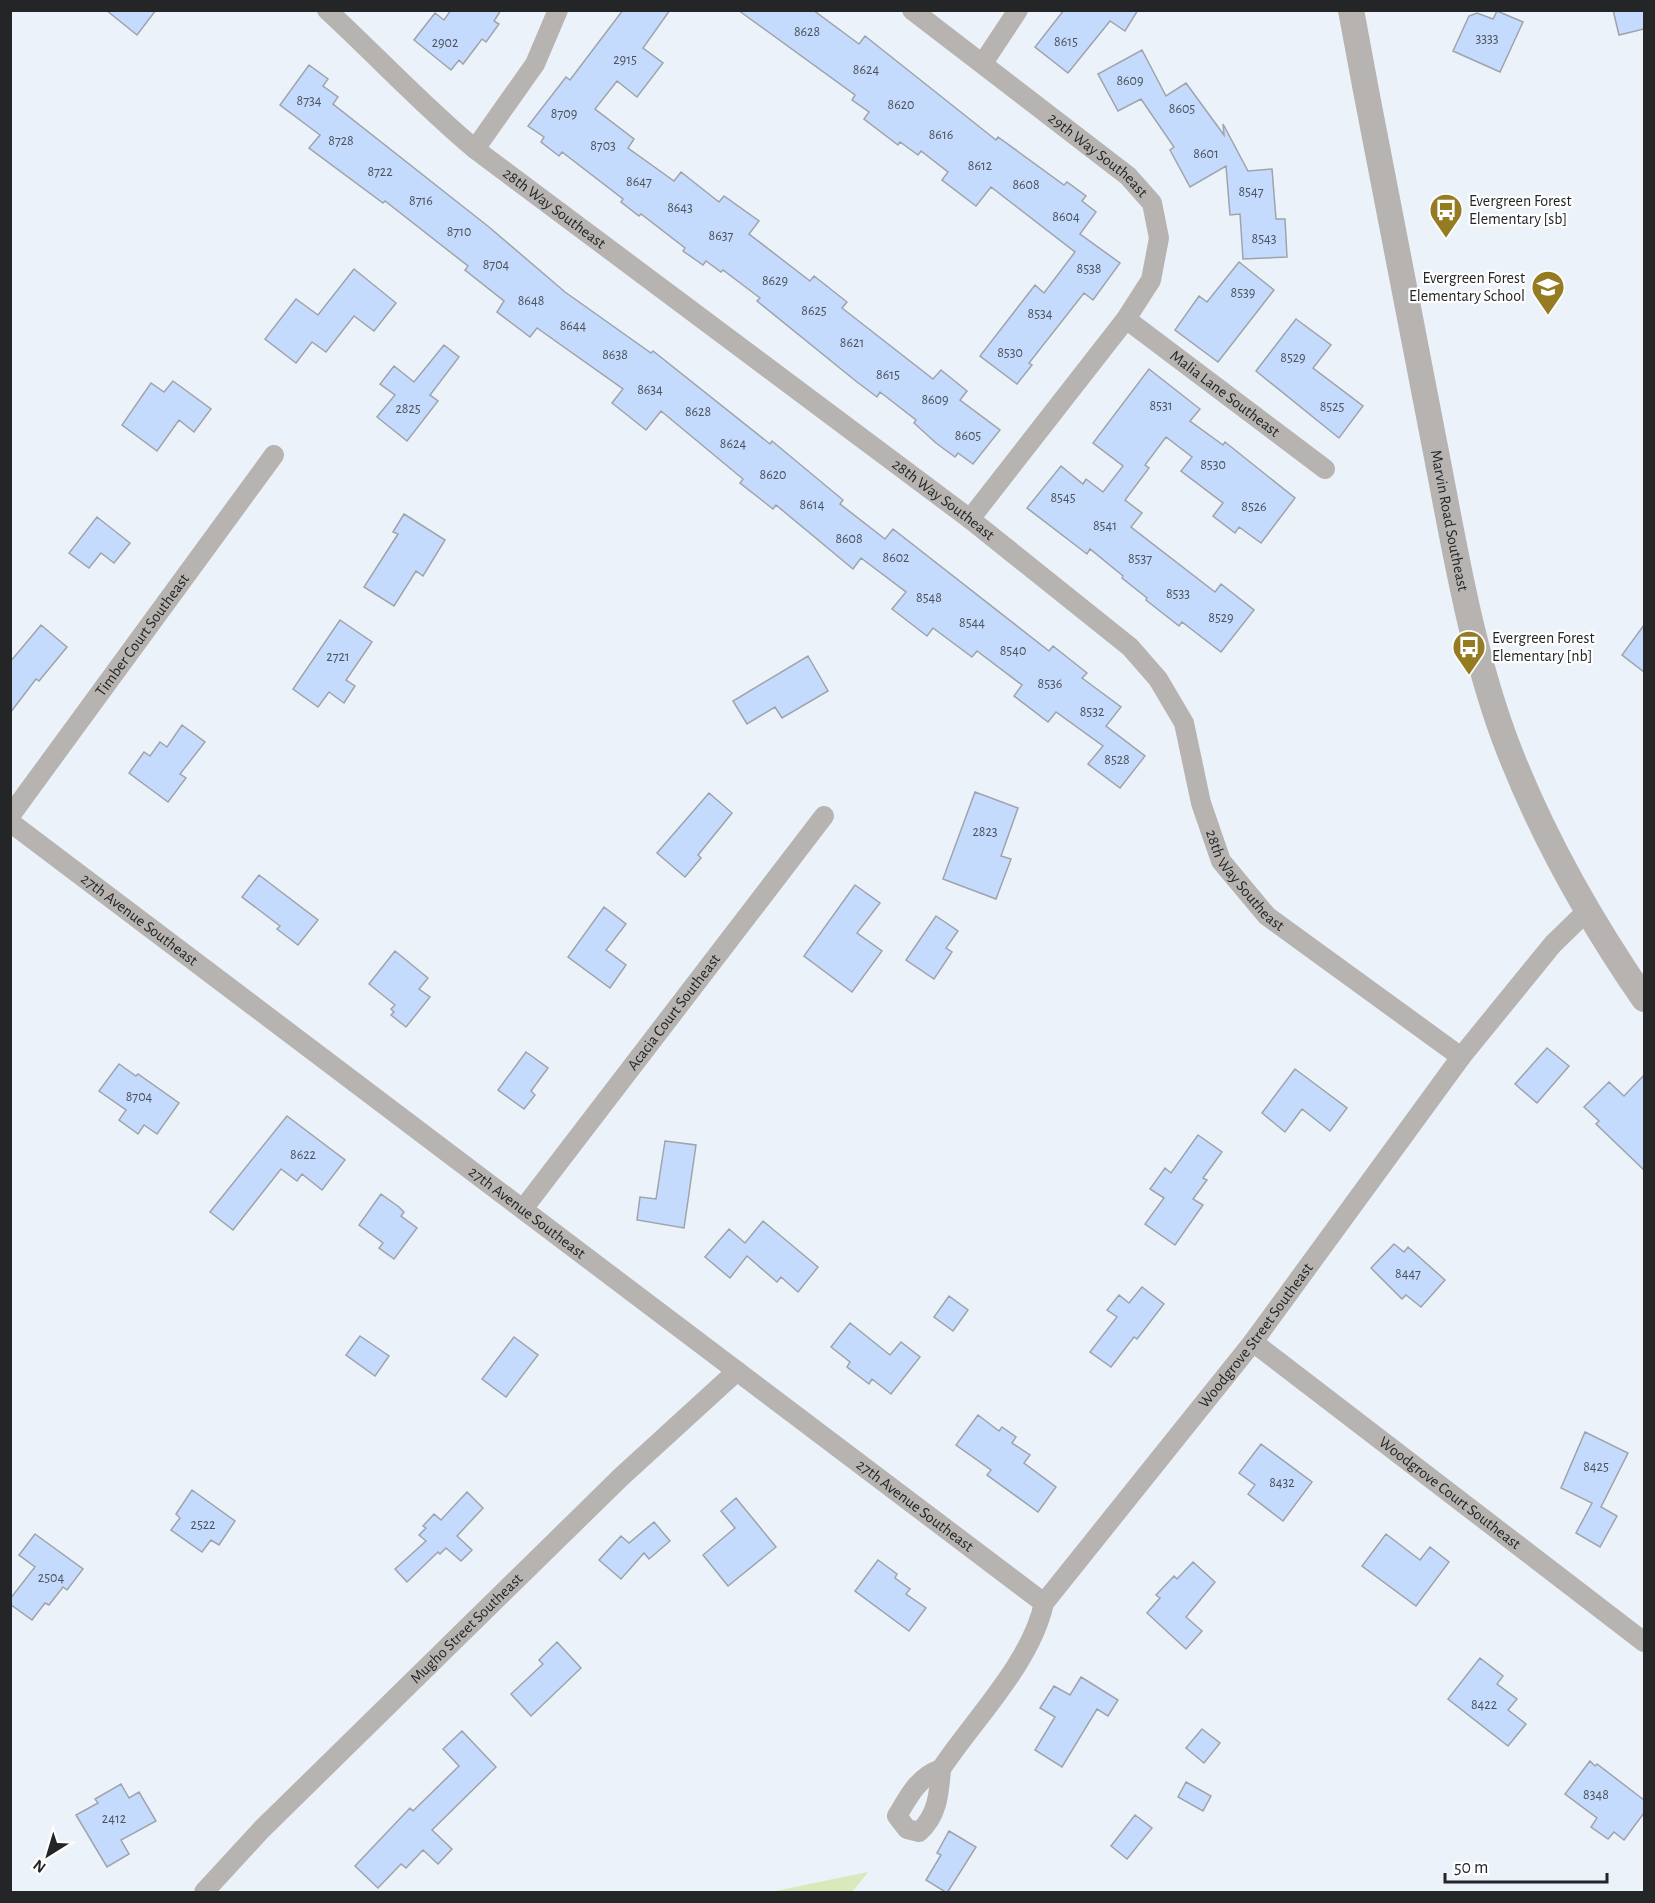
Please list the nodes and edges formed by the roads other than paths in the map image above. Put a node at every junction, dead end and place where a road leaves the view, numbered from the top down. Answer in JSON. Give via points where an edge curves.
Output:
{"nodes":[{"id":1,"x":327,"y":10,"type":"edge"},
{"id":2,"x":558,"y":10,"type":"edge"},
{"id":3,"x":912,"y":10,"type":"edge"},
{"id":4,"x":1018,"y":10,"type":"edge"},
{"id":5,"x":1351,"y":10,"type":"edge"},
{"id":6,"x":983,"y":63,"type":"junction"},
{"id":7,"x":475,"y":149,"type":"junction"},
{"id":8,"x":1126,"y":319,"type":"junction"},
{"id":9,"x":274,"y":455,"type":"dead end"},
{"id":10,"x":1325,"y":469,"type":"dead end"},
{"id":11,"x":970,"y":519,"type":"junction"},
{"id":12,"x":10,"y":816,"type":"edge"},
{"id":13,"x":824,"y":816,"type":"dead end"},
{"id":14,"x":10,"y":822,"type":"edge"},
{"id":15,"x":1588,"y":910,"type":"junction"},
{"id":16,"x":1644,"y":999,"type":"edge"},
{"id":17,"x":1461,"y":1057,"type":"junction"},
{"id":18,"x":523,"y":1209,"type":"junction"},
{"id":19,"x":1254,"y":1342,"type":"junction"},
{"id":20,"x":737,"y":1371,"type":"junction"},
{"id":21,"x":1044,"y":1603,"type":"junction"},
{"id":22,"x":1644,"y":1642,"type":"edge"},
{"id":23,"x":941,"y":1769,"type":"dead end"},
{"id":24,"x":204,"y":1893,"type":"edge"}],
"edges":[{"from":1,"to":7,"type":"street","name":"28th Way Southeast","via":[[433,114]]},
{"from":2,"to":7,"type":"street","via":[[535,64]]},
{"from":3,"to":6,"type":"street","name":"29th Way Southeast"},
{"from":4,"to":6,"type":"street"},
{"from":5,"to":15,"type":"street","name":"Marvin Road Southeast","via":[[1476,642],[1504,737]]},
{"from":6,"to":8,"type":"street","name":"29th Way Southeast","via":[[1128,176],[1152,203],[1159,238],[1151,280]]},
{"from":7,"to":11,"type":"street","name":"28th Way Southeast"},
{"from":8,"to":10,"type":"street","name":"Malia Lane Southeast"},
{"from":8,"to":11,"type":"street","name":"29th Way Southeast"},
{"from":9,"to":12,"type":"street","name":"Timber Court Southeast"},
{"from":11,"to":17,"type":"street","name":"28th Way Southeast","via":[[1130,647],[1158,679],[1184,723],[1201,803],[1221,861],[1267,916]]},
{"from":13,"to":18,"type":"street","name":"Acacia Court Southeast"},
{"from":14,"to":18,"type":"street","name":"27th Avenue Southeast"},
{"from":15,"to":16,"type":"street","name":"Marvin Road Southeast"},
{"from":15,"to":17,"type":"street","name":"Woodgrove Street Southeast","via":[[1553,944]]},
{"from":17,"to":19,"type":"street","name":"Woodgrove Street Southeast"},
{"from":18,"to":20,"type":"street","name":"27th Avenue Southeast"},
{"from":19,"to":21,"type":"street","name":"Woodgrove Street Southeast"},
{"from":19,"to":22,"type":"street","name":"Woodgrove Court Southeast"},
{"from":20,"to":21,"type":"street","name":"27th Avenue Southeast"},
{"from":20,"to":24,"type":"street","name":"Mugho Street Southeast","via":[[621,1477],[262,1829]]},
{"from":21,"to":23,"type":"street","name":"Woodgrove Street Southeast","via":[[1040,1623],[1017,1664]]}]}
